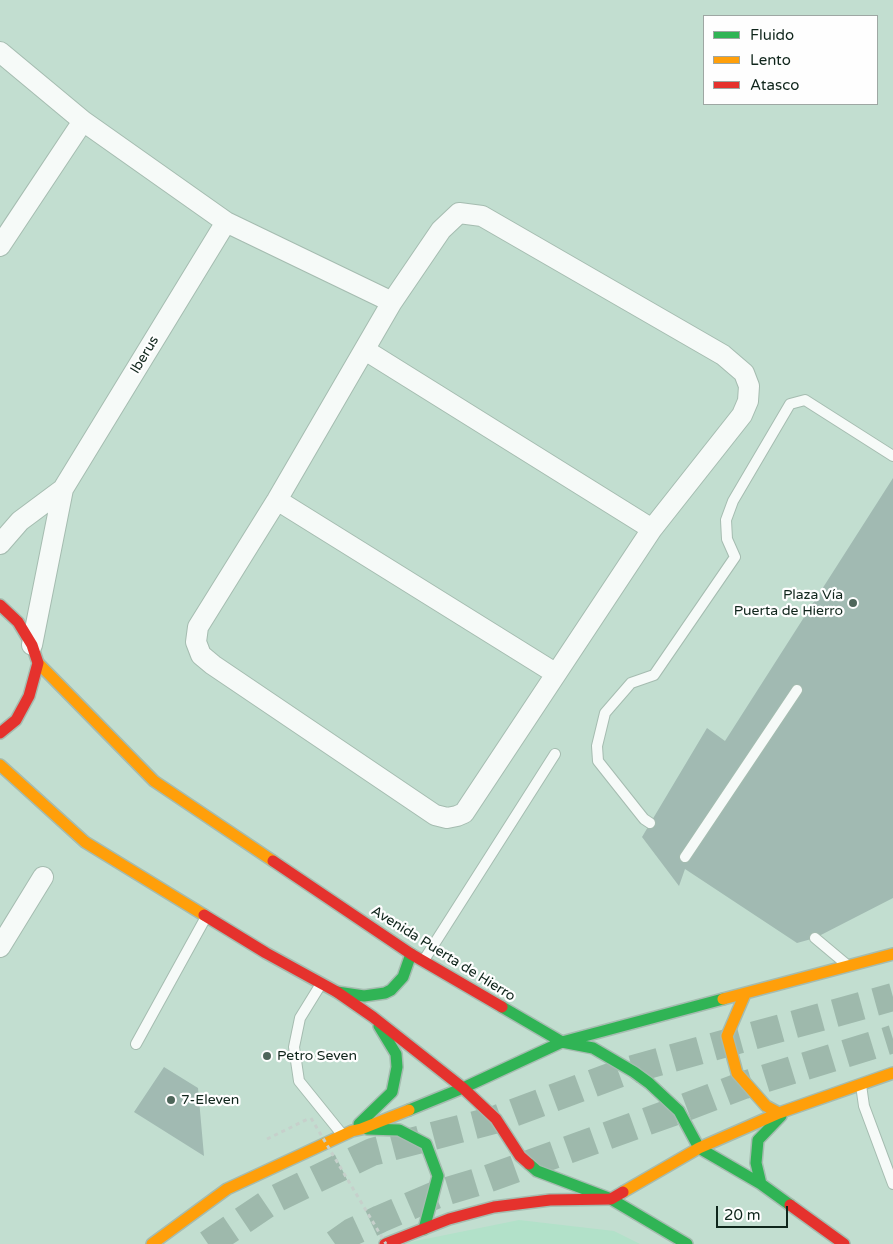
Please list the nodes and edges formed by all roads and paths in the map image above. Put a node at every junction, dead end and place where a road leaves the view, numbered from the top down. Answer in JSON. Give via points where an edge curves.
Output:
{"nodes":[{"id":1,"x":0,"y":52,"type":"edge"},
{"id":2,"x":83,"y":122,"type":"junction"},
{"id":3,"x":226,"y":222,"type":"junction"},
{"id":4,"x":0,"y":246,"type":"edge"},
{"id":5,"x":392,"y":302,"type":"junction"},
{"id":6,"x":364,"y":350,"type":"junction"},
{"id":7,"x":893,"y":456,"type":"edge"},
{"id":8,"x":63,"y":489,"type":"junction"},
{"id":9,"x":277,"y":500,"type":"junction"},
{"id":10,"x":652,"y":529,"type":"junction"},
{"id":11,"x":0,"y":544,"type":"edge"},
{"id":12,"x":0,"y":605,"type":"edge"},
{"id":13,"x":35,"y":654,"type":"junction"},
{"id":14,"x":555,"y":673,"type":"junction"},
{"id":15,"x":797,"y":690,"type":"dead end"},
{"id":16,"x":0,"y":733,"type":"edge"},
{"id":17,"x":555,"y":754,"type":"dead end"},
{"id":18,"x":0,"y":765,"type":"edge"},
{"id":19,"x":650,"y":824,"type":"dead end"},
{"id":20,"x":684,"y":858,"type":"dead end"},
{"id":21,"x":43,"y":877,"type":"dead end"},
{"id":22,"x":206,"y":916,"type":"junction"},
{"id":23,"x":815,"y":938,"type":"dead end"},
{"id":24,"x":0,"y":947,"type":"edge"},
{"id":25,"x":411,"y":954,"type":"junction"},
{"id":26,"x":893,"y":954,"type":"edge"},
{"id":27,"x":423,"y":962,"type":"junction"},
{"id":28,"x":849,"y":966,"type":"junction"},
{"id":29,"x":321,"y":983,"type":"junction"},
{"id":30,"x":337,"y":992,"type":"junction"},
{"id":31,"x":745,"y":994,"type":"junction"},
{"id":32,"x":373,"y":1017,"type":"junction"},
{"id":33,"x":562,"y":1042,"type":"junction"},
{"id":34,"x":136,"y":1044,"type":"dead end"},
{"id":35,"x":893,"y":1073,"type":"edge"},
{"id":36,"x":860,"y":1084,"type":"junction"},
{"id":37,"x":463,"y":1088,"type":"junction"},
{"id":38,"x":782,"y":1112,"type":"junction"},
{"id":39,"x":352,"y":1132,"type":"junction"},
{"id":40,"x":260,"y":1143,"type":"dead end"},
{"id":41,"x":699,"y":1148,"type":"junction"},
{"id":42,"x":761,"y":1184,"type":"junction"},
{"id":43,"x":893,"y":1184,"type":"edge"},
{"id":44,"x":611,"y":1199,"type":"junction"},
{"id":45,"x":424,"y":1229,"type":"junction"},
{"id":46,"x":152,"y":1244,"type":"edge"},
{"id":47,"x":385,"y":1244,"type":"edge"},
{"id":48,"x":687,"y":1244,"type":"edge"},
{"id":49,"x":844,"y":1244,"type":"edge"}],
"edges":[{"from":1,"to":2,"type":"street"},
{"from":2,"to":3,"type":"street"},
{"from":2,"to":4,"type":"street"},
{"from":3,"to":5,"type":"street"},
{"from":3,"to":8,"type":"street","name":"Iberus"},
{"from":5,"to":6,"type":"street"},
{"from":5,"to":10,"type":"street","via":[[441,230],[459,213],[482,216],[723,355],[744,373],[749,386],[748,401],[742,415]]},
{"from":6,"to":9,"type":"street"},
{"from":6,"to":10,"type":"street"},
{"from":7,"to":19,"type":"lane","via":[[805,400],[790,404],[733,501],[726,520],[727,539],[735,557],[654,674],[631,683],[605,713],[597,746],[598,761]]},
{"from":8,"to":11,"type":"street","name":"Iberus","via":[[20,521]]},
{"from":8,"to":13,"type":"street","name":"Iberus"},
{"from":9,"to":14,"type":"street"},
{"from":9,"to":14,"type":"street","via":[[198,628],[196,642],[201,654],[435,815],[447,818],[464,813]]},
{"from":10,"to":14,"type":"street"},
{"from":12,"to":13,"type":"street","name":"Avenida Puerta de Hierro","via":[[18,622]]},
{"from":13,"to":16,"type":"street","via":[[30,696],[16,720]]},
{"from":13,"to":25,"type":"street","name":"Avenida Puerta de Hierro","via":[[154,781]]},
{"from":15,"to":20,"type":"lane"},
{"from":17,"to":27,"type":"lane"},
{"from":18,"to":22,"type":"street","via":[[85,842]]},
{"from":21,"to":24,"type":"street"},
{"from":22,"to":29,"type":"street"},
{"from":22,"to":34,"type":"lane"},
{"from":23,"to":28,"type":"lane"},
{"from":25,"to":27,"type":"street","name":"Avenida Puerta de Hierro"},
{"from":25,"to":30,"type":"street","via":[[403,977],[391,990],[364,996]]},
{"from":26,"to":28,"type":"street"},
{"from":27,"to":33,"type":"street","name":"Avenida Puerta de Hierro"},
{"from":28,"to":31,"type":"street"},
{"from":29,"to":30,"type":"street"},
{"from":29,"to":39,"type":"lane","via":[[300,1018],[294,1047],[299,1080]]},
{"from":30,"to":32,"type":"street"},
{"from":31,"to":33,"type":"street"},
{"from":31,"to":38,"type":"street","via":[[727,1036],[737,1073],[766,1106]]},
{"from":32,"to":37,"type":"street"},
{"from":32,"to":39,"type":"street","via":[[396,1054],[397,1067],[392,1092]]},
{"from":33,"to":37,"type":"street"},
{"from":33,"to":41,"type":"street","name":"Avenida Puerta de Hierro","via":[[593,1048],[649,1083],[679,1111]]},
{"from":35,"to":36,"type":"street"},
{"from":36,"to":38,"type":"street"},
{"from":36,"to":43,"type":"lane","via":[[864,1106]]},
{"from":37,"to":39,"type":"street"},
{"from":37,"to":44,"type":"street","via":[[496,1119],[520,1156],[537,1171]]},
{"from":38,"to":41,"type":"street"},
{"from":38,"to":42,"type":"street","via":[[758,1140],[756,1163]]},
{"from":39,"to":45,"type":"street","via":[[399,1130],[426,1144],[438,1176]]},
{"from":39,"to":46,"type":"street","via":[[227,1189]]},
{"from":40,"to":47,"type":"path","bridge":true,"via":[[311,1118]]},
{"from":41,"to":42,"type":"street"},
{"from":41,"to":44,"type":"street"},
{"from":42,"to":49,"type":"street"},
{"from":44,"to":45,"type":"street","via":[[550,1200],[494,1207]]},
{"from":44,"to":48,"type":"street"},
{"from":45,"to":47,"type":"street"}]}
